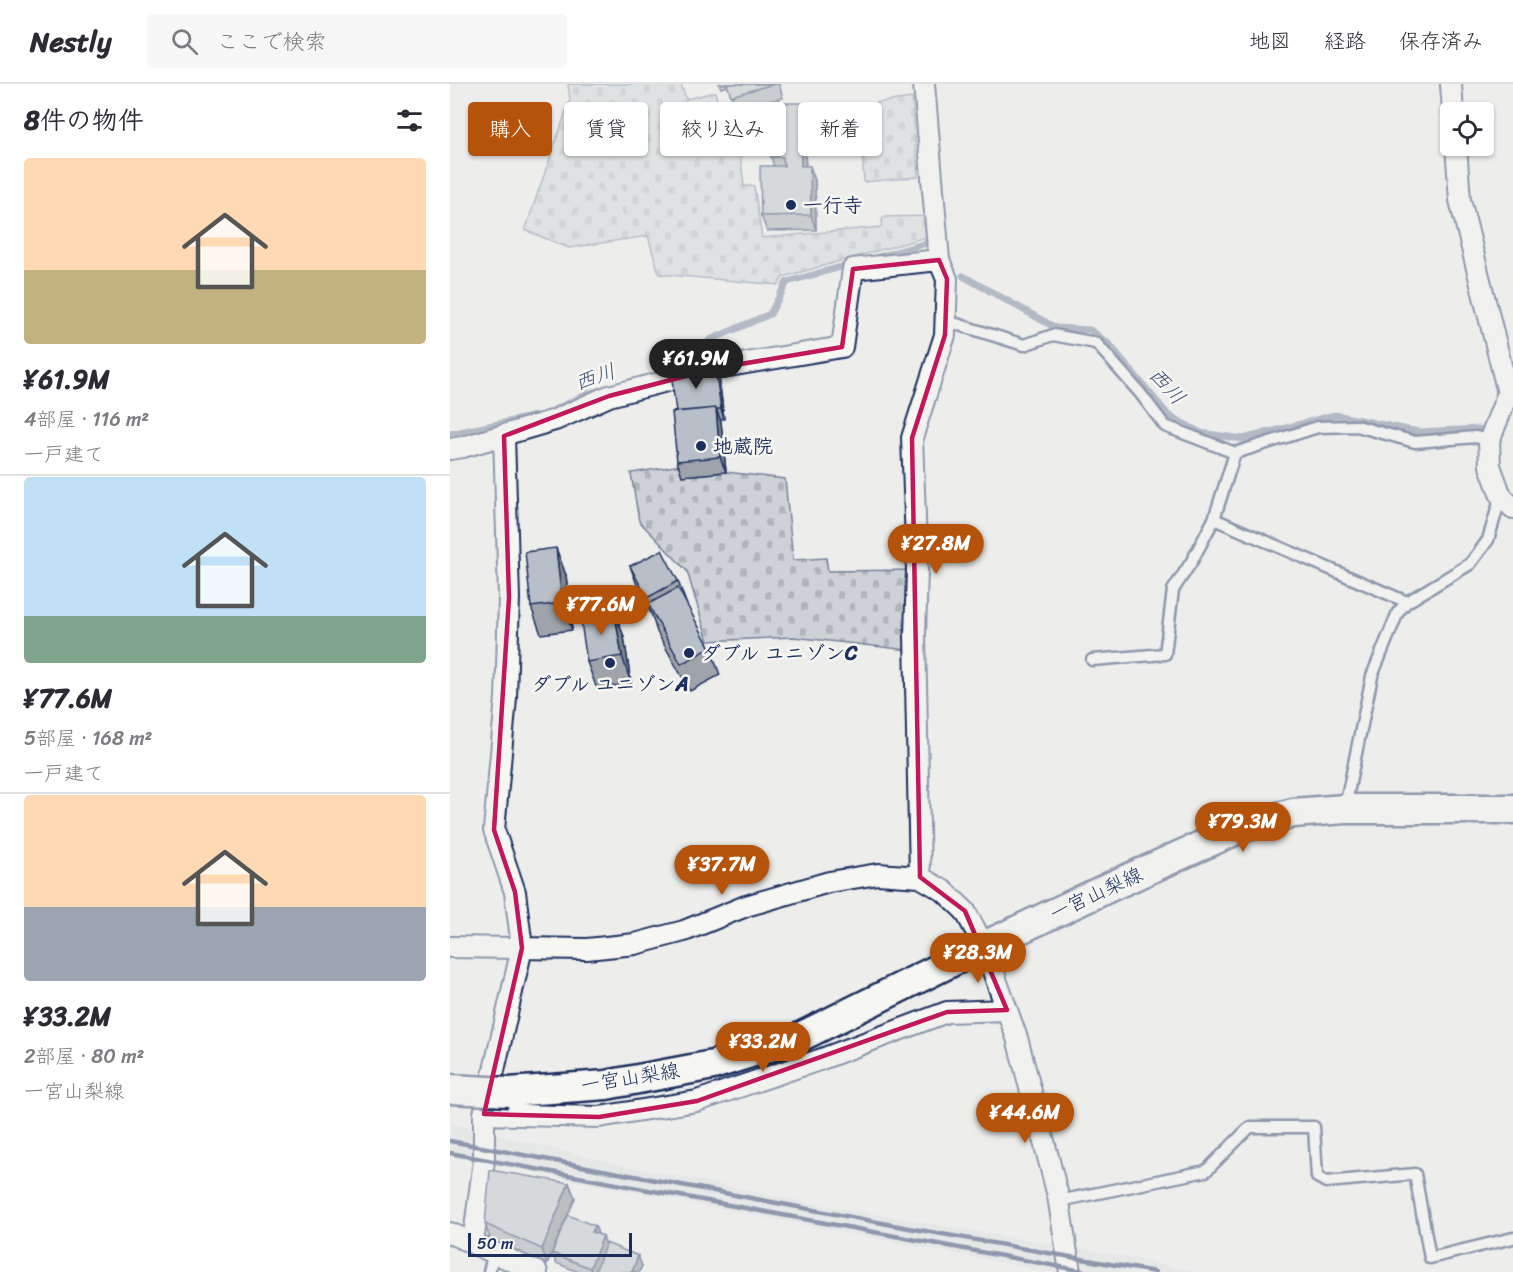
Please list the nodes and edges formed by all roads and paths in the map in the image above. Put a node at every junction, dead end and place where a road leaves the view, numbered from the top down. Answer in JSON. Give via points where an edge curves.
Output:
{"nodes":[{"id":1,"x":924,"y":84,"type":"edge"},
{"id":2,"x":1451,"y":84,"type":"edge"},
{"id":3,"x":1452,"y":102,"type":"edge"},
{"id":4,"x":1457,"y":156,"type":"edge"},
{"id":5,"x":939,"y":260,"type":"junction"},
{"id":6,"x":947,"y":321,"type":"junction"},
{"id":7,"x":1509,"y":401,"type":"edge"},
{"id":8,"x":504,"y":436,"type":"junction"},
{"id":9,"x":1489,"y":441,"type":"junction"},
{"id":10,"x":450,"y":449,"type":"edge"},
{"id":11,"x":1235,"y":453,"type":"junction"},
{"id":12,"x":1507,"y":502,"type":"edge"},
{"id":13,"x":1214,"y":519,"type":"junction"},
{"id":14,"x":1407,"y":602,"type":"junction"},
{"id":15,"x":1092,"y":660,"type":"dead end"},
{"id":16,"x":1345,"y":809,"type":"junction"},
{"id":17,"x":1513,"y":809,"type":"edge"},
{"id":18,"x":920,"y":877,"type":"junction"},
{"id":19,"x":984,"y":946,"type":"junction"},
{"id":20,"x":450,"y":947,"type":"edge"},
{"id":21,"x":522,"y":948,"type":"junction"},
{"id":22,"x":1007,"y":1010,"type":"junction"},
{"id":23,"x":450,"y":1089,"type":"edge"},
{"id":24,"x":484,"y":1114,"type":"junction"},
{"id":25,"x":1059,"y":1201,"type":"junction"},
{"id":26,"x":450,"y":1233,"type":"edge"},
{"id":27,"x":1513,"y":1238,"type":"edge"},
{"id":28,"x":473,"y":1243,"type":"junction"},
{"id":29,"x":494,"y":1251,"type":"junction"},
{"id":30,"x":489,"y":1272,"type":"edge"},
{"id":31,"x":537,"y":1272,"type":"edge"},
{"id":32,"x":1070,"y":1272,"type":"edge"}],
"edges":[{"from":1,"to":5,"type":"street"},
{"from":2,"to":3,"type":"street"},
{"from":4,"to":7,"type":"street","via":[[1460,200]]},
{"from":5,"to":6,"type":"street","via":[[947,279]]},
{"from":5,"to":8,"type":"street","via":[[853,268],[842,347],[717,368],[609,396],[555,420]]},
{"from":6,"to":11,"type":"lane","via":[[1024,345],[1053,335],[1096,343],[1165,426]]},
{"from":6,"to":18,"type":"street","via":[[912,438]]},
{"from":7,"to":9,"type":"street"},
{"from":8,"to":10,"type":"street"},
{"from":8,"to":21,"type":"street","via":[[509,609],[506,698],[494,830],[515,892]]},
{"from":9,"to":11,"type":"lane","via":[[1476,437],[1415,442],[1358,426],[1318,427]]},
{"from":9,"to":12,"type":"street","via":[[1490,466]]},
{"from":11,"to":13,"type":"lane"},
{"from":12,"to":14,"type":"lane","via":[[1488,540],[1470,564]]},
{"from":13,"to":14,"type":"lane"},
{"from":13,"to":15,"type":"lane","via":[[1173,590],[1165,654]]},
{"from":14,"to":16,"type":"lane","via":[[1398,612],[1372,676]]},
{"from":16,"to":17,"type":"main road","name":"一宮山梨線"},
{"from":16,"to":19,"type":"main road","name":"一宮山梨線","via":[[1293,813],[1243,827]]},
{"from":18,"to":19,"type":"street","via":[[944,891],[965,911]]},
{"from":18,"to":21,"type":"street","via":[[879,874],[829,882],[635,944],[588,949]]},
{"from":19,"to":22,"type":"street"},
{"from":19,"to":23,"type":"main road","name":"一宮山梨線","bridge":true,"via":[[800,1036],[713,1065],[606,1085],[510,1092]]},
{"from":20,"to":21,"type":"street"},
{"from":21,"to":24,"type":"street"},
{"from":22,"to":24,"type":"street","via":[[947,1012],[697,1101],[599,1117]]},
{"from":22,"to":25,"type":"street"},
{"from":24,"to":28,"type":"street","via":[[484,1160]]},
{"from":25,"to":27,"type":"lane","via":[[1206,1171],[1250,1127],[1314,1127],[1317,1177],[1326,1182],[1415,1174],[1431,1258]]},
{"from":25,"to":32,"type":"street"},
{"from":26,"to":28,"type":"street"},
{"from":28,"to":29,"type":"street"},
{"from":29,"to":30,"type":"lane"},
{"from":29,"to":31,"type":"street"}]}
